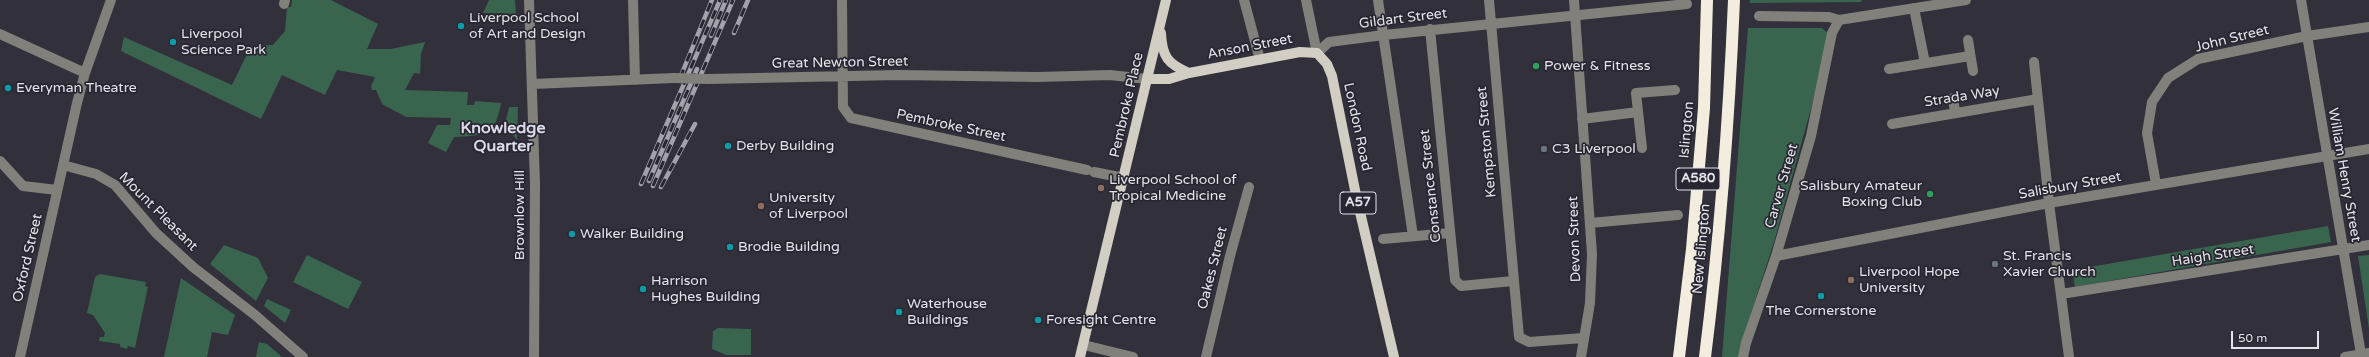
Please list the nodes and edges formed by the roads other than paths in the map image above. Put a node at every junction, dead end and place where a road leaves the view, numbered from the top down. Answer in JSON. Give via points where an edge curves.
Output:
{"nodes":[{"id":1,"x":111,"y":0,"type":"edge"},
{"id":2,"x":529,"y":0,"type":"edge"},
{"id":3,"x":633,"y":0,"type":"edge"},
{"id":4,"x":842,"y":0,"type":"edge"},
{"id":5,"x":1166,"y":0,"type":"edge"},
{"id":6,"x":1244,"y":0,"type":"edge"},
{"id":7,"x":1306,"y":0,"type":"edge"},
{"id":8,"x":1378,"y":0,"type":"edge"},
{"id":9,"x":1489,"y":0,"type":"edge"},
{"id":10,"x":1574,"y":0,"type":"edge"},
{"id":11,"x":1707,"y":0,"type":"edge"},
{"id":12,"x":1734,"y":0,"type":"edge"},
{"id":13,"x":1966,"y":0,"type":"edge"},
{"id":14,"x":2301,"y":0,"type":"edge"},
{"id":15,"x":1688,"y":4,"type":"dead end"},
{"id":16,"x":1914,"y":8,"type":"junction"},
{"id":17,"x":1574,"y":15,"type":"junction"},
{"id":18,"x":1759,"y":16,"type":"dead end"},
{"id":19,"x":1839,"y":20,"type":"junction"},
{"id":20,"x":1161,"y":21,"type":"junction"},
{"id":21,"x":1491,"y":23,"type":"junction"},
{"id":22,"x":2369,"y":26,"type":"edge"},
{"id":23,"x":1430,"y":29,"type":"junction"},
{"id":24,"x":0,"y":34,"type":"edge"},
{"id":25,"x":1384,"y":35,"type":"junction"},
{"id":26,"x":2307,"y":36,"type":"junction"},
{"id":27,"x":1968,"y":40,"type":"dead end"},
{"id":28,"x":1317,"y":52,"type":"junction"},
{"id":29,"x":1970,"y":56,"type":"junction"},
{"id":30,"x":1260,"y":60,"type":"junction"},
{"id":31,"x":2034,"y":62,"type":"dead end"},
{"id":32,"x":1925,"y":63,"type":"junction"},
{"id":33,"x":1889,"y":69,"type":"dead end"},
{"id":34,"x":1972,"y":71,"type":"dead end"},
{"id":35,"x":85,"y":73,"type":"junction"},
{"id":36,"x":1189,"y":74,"type":"junction"},
{"id":37,"x":843,"y":78,"type":"junction"},
{"id":38,"x":1147,"y":79,"type":"junction"},
{"id":39,"x":635,"y":80,"type":"junction"},
{"id":40,"x":532,"y":84,"type":"junction"},
{"id":41,"x":1675,"y":90,"type":"dead end"},
{"id":42,"x":1953,"y":98,"type":"dead end"},
{"id":43,"x":2038,"y":99,"type":"junction"},
{"id":44,"x":1638,"y":112,"type":"junction"},
{"id":45,"x":1955,"y":112,"type":"junction"},
{"id":46,"x":1582,"y":119,"type":"junction"},
{"id":47,"x":1892,"y":124,"type":"dead end"},
{"id":48,"x":1642,"y":148,"type":"dead end"},
{"id":49,"x":2369,"y":149,"type":"edge"},
{"id":50,"x":2326,"y":157,"type":"junction"},
{"id":51,"x":0,"y":161,"type":"edge"},
{"id":52,"x":63,"y":166,"type":"junction"},
{"id":53,"x":1124,"y":178,"type":"junction"},
{"id":54,"x":2156,"y":184,"type":"junction"},
{"id":55,"x":1249,"y":187,"type":"dead end"},
{"id":56,"x":57,"y":190,"type":"junction"},
{"id":57,"x":2049,"y":203,"type":"junction"},
{"id":58,"x":1678,"y":215,"type":"dead end"},
{"id":59,"x":1590,"y":223,"type":"junction"},
{"id":60,"x":1450,"y":233,"type":"junction"},
{"id":61,"x":1413,"y":236,"type":"junction"},
{"id":62,"x":1383,"y":239,"type":"dead end"},
{"id":63,"x":2369,"y":246,"type":"edge"},
{"id":64,"x":2343,"y":250,"type":"junction"},
{"id":65,"x":1776,"y":256,"type":"junction"},
{"id":66,"x":1513,"y":281,"type":"junction"},
{"id":67,"x":2061,"y":294,"type":"junction"},
{"id":68,"x":1583,"y":338,"type":"junction"},
{"id":69,"x":1084,"y":345,"type":"junction"},
{"id":70,"x":2365,"y":353,"type":"edge"},
{"id":71,"x":20,"y":357,"type":"edge"},
{"id":72,"x":303,"y":357,"type":"edge"},
{"id":73,"x":534,"y":357,"type":"edge"},
{"id":74,"x":1080,"y":357,"type":"edge"},
{"id":75,"x":1133,"y":357,"type":"edge"},
{"id":76,"x":1206,"y":357,"type":"edge"},
{"id":77,"x":1394,"y":357,"type":"edge"},
{"id":78,"x":1581,"y":357,"type":"edge"},
{"id":79,"x":1679,"y":357,"type":"edge"},
{"id":80,"x":1705,"y":357,"type":"edge"},
{"id":81,"x":1743,"y":357,"type":"edge"},
{"id":82,"x":2069,"y":357,"type":"edge"},
{"id":83,"x":2345,"y":357,"type":"edge"}],
"edges":[{"from":1,"to":35,"type":"street"},
{"from":2,"to":40,"type":"street","name":"Brownlow Hill"},
{"from":3,"to":39,"type":"street"},
{"from":4,"to":37,"type":"street","name":"Pembroke Street"},
{"from":5,"to":20,"type":"main road","name":"Pembroke Place"},
{"from":6,"to":30,"type":"street"},
{"from":7,"to":28,"type":"street","name":"London Road"},
{"from":8,"to":25,"type":"street"},
{"from":9,"to":21,"type":"street","name":"Kempston Street"},
{"from":10,"to":17,"type":"street","name":"Devon Street"},
{"from":11,"to":79,"type":"highway","name":"Islington","number":"A580","via":[[1704,108],[1692,249]]},
{"from":12,"to":80,"type":"highway","name":"New Islington","number":"A580","via":[[1730,102],[1714,289]]},
{"from":13,"to":16,"type":"street"},
{"from":14,"to":26,"type":"street","name":"William Henry Street"},
{"from":15,"to":17,"type":"street","name":"Gildart Street"},
{"from":16,"to":19,"type":"street"},
{"from":16,"to":32,"type":"street"},
{"from":17,"to":21,"type":"street","name":"Gildart Street"},
{"from":17,"to":46,"type":"street","name":"Devon Street"},
{"from":18,"to":19,"type":"street","via":[[1829,17]]},
{"from":19,"to":65,"type":"street","name":"Carver Street","via":[[1832,33],[1811,136]]},
{"from":20,"to":36,"type":"main road","via":[[1162,41],[1167,59]]},
{"from":20,"to":38,"type":"main road","name":"Pembroke Place"},
{"from":21,"to":23,"type":"street","name":"Gildart Street"},
{"from":21,"to":66,"type":"street","name":"Kempston Street"},
{"from":22,"to":26,"type":"street","name":"John Street"},
{"from":23,"to":25,"type":"street","name":"Gildart Street"},
{"from":23,"to":60,"type":"street","name":"Constance Street"},
{"from":24,"to":35,"type":"street"},
{"from":25,"to":28,"type":"street","name":"Gildart Street","via":[[1329,42]]},
{"from":25,"to":61,"type":"street"},
{"from":26,"to":50,"type":"street","name":"William Henry Street"},
{"from":26,"to":54,"type":"street","name":"John Street","via":[[2198,59],[2168,78],[2152,102],[2147,133]]},
{"from":27,"to":29,"type":"street"},
{"from":28,"to":30,"type":"main road","name":"Anson Street","via":[[1300,52]]},
{"from":28,"to":77,"type":"main road","name":"London Road","number":"A57","via":[[1327,64],[1332,76],[1356,195]]},
{"from":29,"to":32,"type":"street"},
{"from":29,"to":34,"type":"street"},
{"from":30,"to":36,"type":"main road","name":"Anson Street"},
{"from":31,"to":43,"type":"street"},
{"from":32,"to":33,"type":"street"},
{"from":35,"to":52,"type":"street"},
{"from":36,"to":38,"type":"main road","name":"Anson Street","via":[[1170,79]]},
{"from":37,"to":38,"type":"street","name":"Great Newton Street","via":[[898,75],[1037,78],[1110,75]]},
{"from":37,"to":39,"type":"street","name":"Great Newton Street","bridge":true},
{"from":37,"to":53,"type":"street","name":"Pembroke Street","via":[[843,107],[851,118]]},
{"from":38,"to":53,"type":"main road","name":"Pembroke Place"},
{"from":39,"to":40,"type":"street","name":"Great Newton Street"},
{"from":40,"to":73,"type":"street","name":"Brownlow Hill","via":[[535,184]]},
{"from":41,"to":44,"type":"street","via":[[1636,93]]},
{"from":42,"to":45,"type":"street"},
{"from":43,"to":45,"type":"street","name":"Strada Way"},
{"from":43,"to":57,"type":"street"},
{"from":44,"to":46,"type":"street"},
{"from":44,"to":48,"type":"street"},
{"from":45,"to":47,"type":"street","name":"Strada Way"},
{"from":46,"to":59,"type":"street","name":"Devon Street"},
{"from":49,"to":50,"type":"street","name":"Salisbury Street"},
{"from":50,"to":54,"type":"street","name":"Salisbury Street"},
{"from":50,"to":64,"type":"street","name":"William Henry Street"},
{"from":51,"to":56,"type":"street","via":[[23,186]]},
{"from":52,"to":56,"type":"street","name":"Oxford Street"},
{"from":52,"to":72,"type":"street","name":"Mount Pleasant","via":[[96,174],[114,185],[161,238]]},
{"from":53,"to":69,"type":"main road","name":"Pembroke Place"},
{"from":54,"to":57,"type":"street","name":"Salisbury Street"},
{"from":55,"to":76,"type":"street","name":"Oakes Street"},
{"from":56,"to":71,"type":"street","name":"Oxford Street"},
{"from":57,"to":65,"type":"street","name":"Salisbury Street"},
{"from":57,"to":67,"type":"street"},
{"from":58,"to":59,"type":"street"},
{"from":59,"to":68,"type":"street","name":"Devon Street","via":[[1590,303]]},
{"from":60,"to":61,"type":"street"},
{"from":60,"to":66,"type":"street","name":"Constance Street","via":[[1455,280],[1461,286]]},
{"from":61,"to":62,"type":"street"},
{"from":63,"to":64,"type":"street","name":"Haigh Street"},
{"from":64,"to":67,"type":"street","name":"Haigh Street"},
{"from":64,"to":70,"type":"street","name":"William Henry Street"},
{"from":65,"to":81,"type":"street","name":"Carver Street"},
{"from":66,"to":68,"type":"street","name":"Kempston Street","via":[[1519,337],[1529,342]]},
{"from":67,"to":82,"type":"street"},
{"from":68,"to":78,"type":"street","name":"Devon Street"},
{"from":69,"to":74,"type":"main road","name":"Pembroke Place"},
{"from":69,"to":75,"type":"street"},
{"from":70,"to":83,"type":"street"}]}
